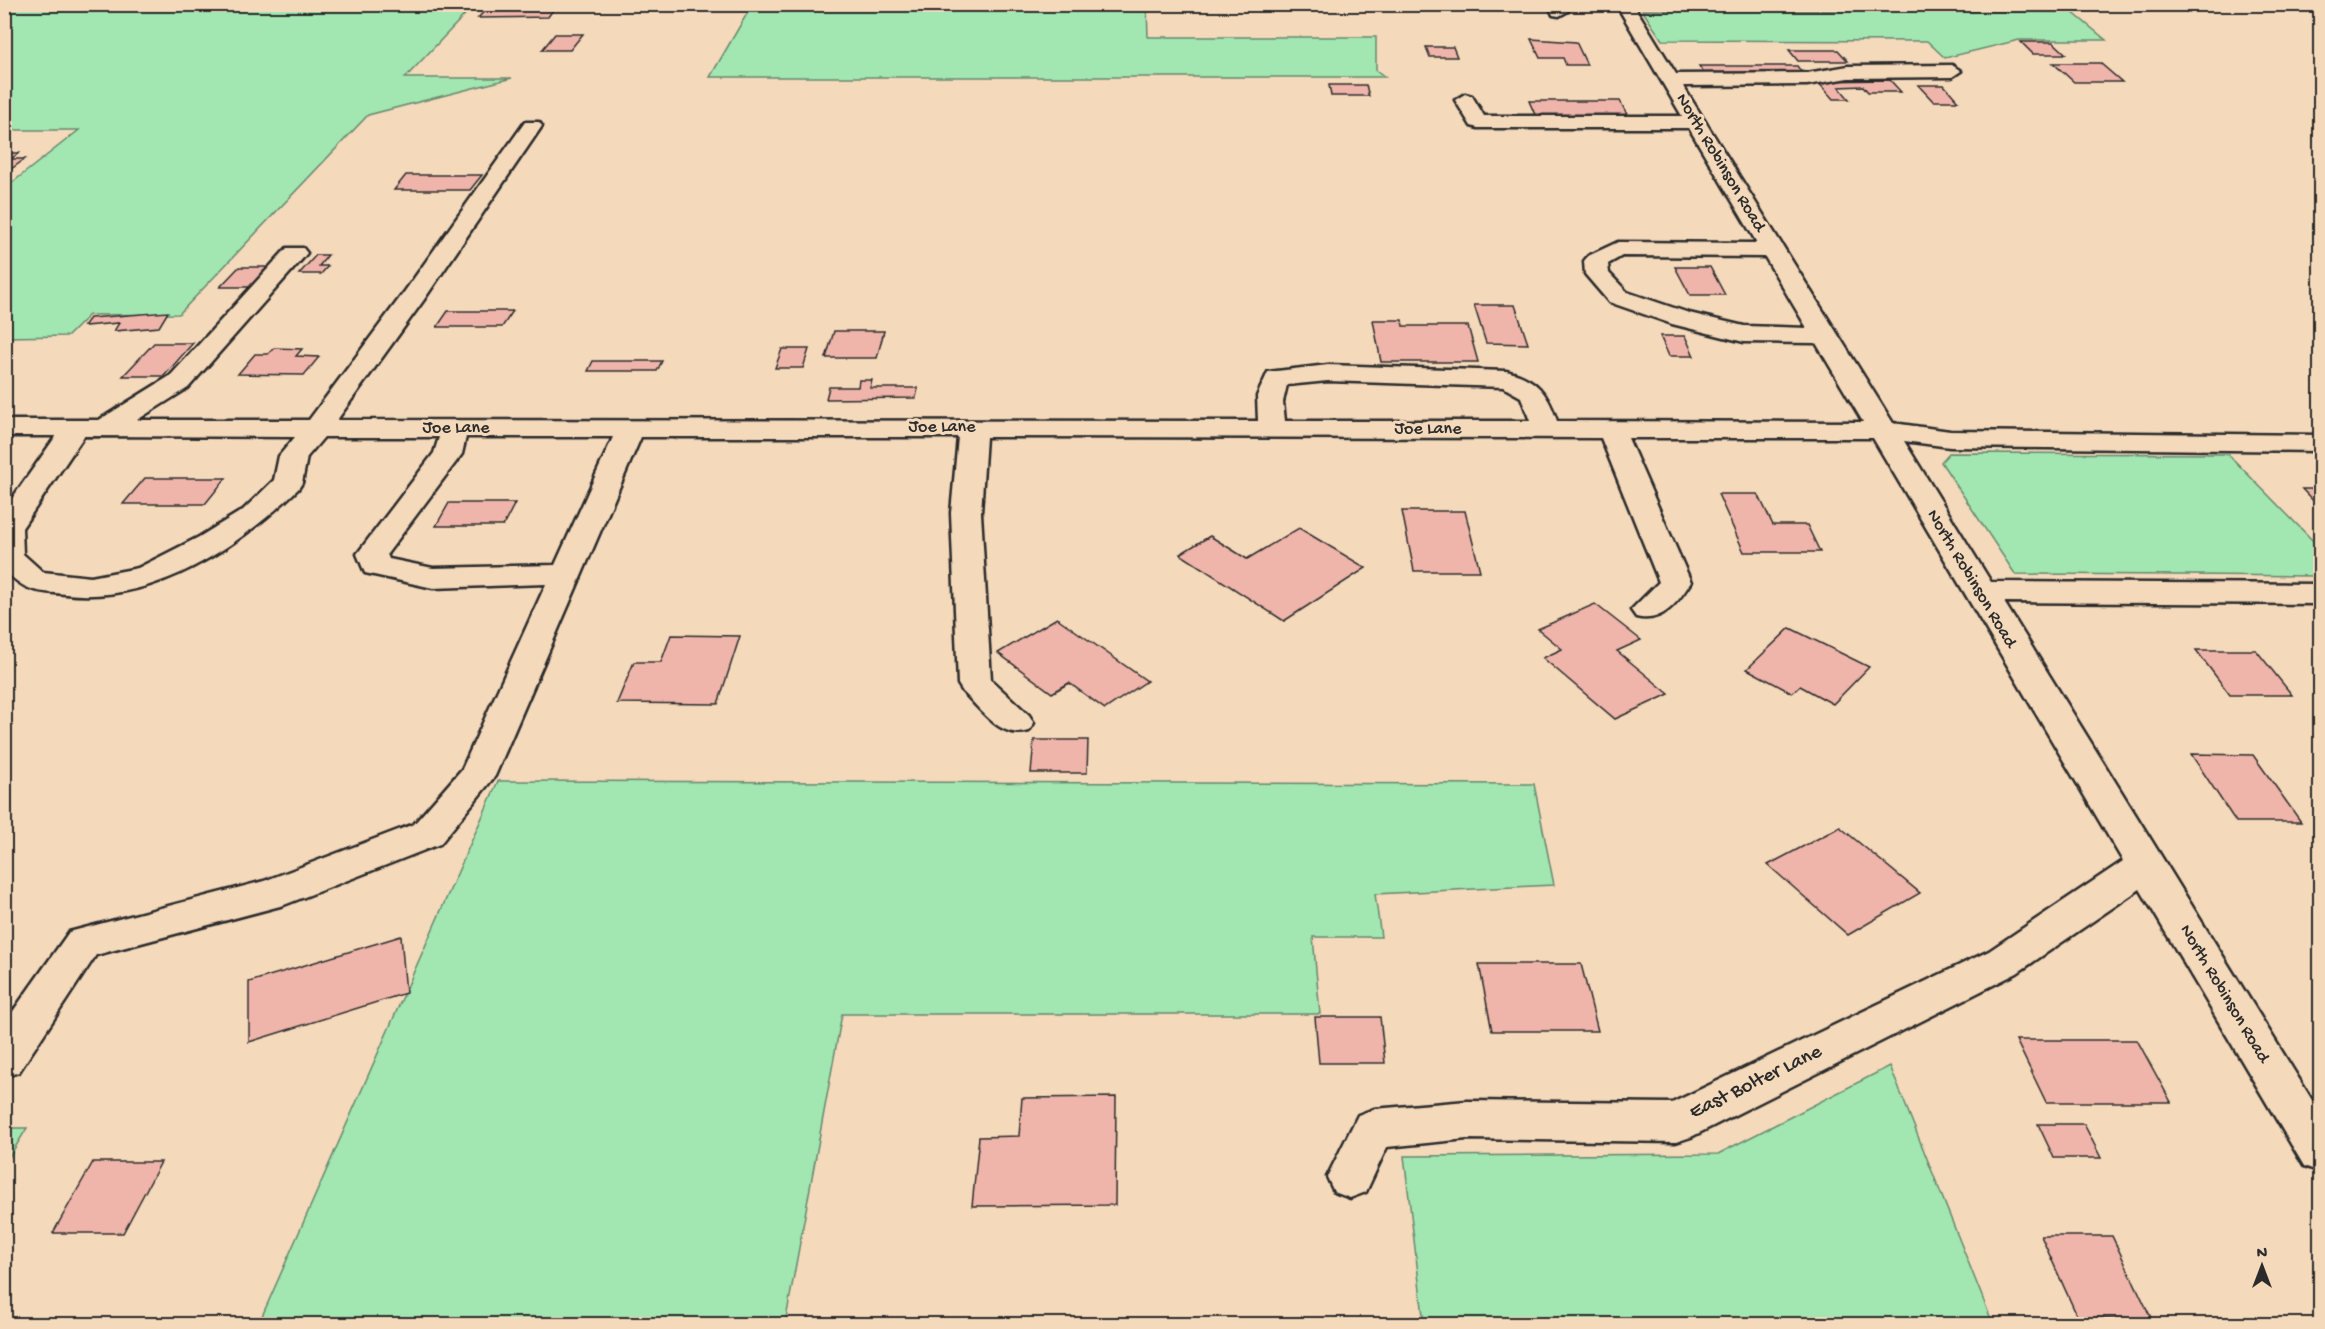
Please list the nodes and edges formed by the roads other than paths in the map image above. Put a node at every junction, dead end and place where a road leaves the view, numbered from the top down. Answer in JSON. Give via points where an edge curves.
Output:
{"nodes":[{"id":1,"x":1624,"y":4,"type":"edge"},
{"id":2,"x":1952,"y":71,"type":"dead end"},
{"id":3,"x":1670,"y":80,"type":"junction"},
{"id":4,"x":1465,"y":100,"type":"dead end"},
{"id":5,"x":1696,"y":122,"type":"junction"},
{"id":6,"x":532,"y":126,"type":"dead end"},
{"id":7,"x":1773,"y":250,"type":"junction"},
{"id":8,"x":295,"y":253,"type":"dead end"},
{"id":9,"x":1824,"y":336,"type":"junction"},
{"id":10,"x":973,"y":427,"type":"junction"},
{"id":11,"x":4,"y":428,"type":"edge"},
{"id":12,"x":76,"y":428,"type":"junction"},
{"id":13,"x":105,"y":428,"type":"junction"},
{"id":14,"x":317,"y":428,"type":"junction"},
{"id":15,"x":455,"y":428,"type":"junction"},
{"id":16,"x":631,"y":428,"type":"junction"},
{"id":17,"x":1272,"y":429,"type":"junction"},
{"id":18,"x":1546,"y":430,"type":"junction"},
{"id":19,"x":1611,"y":430,"type":"junction"},
{"id":20,"x":1880,"y":430,"type":"junction"},
{"id":21,"x":2320,"y":443,"type":"edge"},
{"id":22,"x":566,"y":574,"type":"junction"},
{"id":23,"x":1979,"y":592,"type":"junction"},
{"id":24,"x":2320,"y":594,"type":"edge"},
{"id":25,"x":1647,"y":610,"type":"dead end"},
{"id":26,"x":1017,"y":723,"type":"dead end"},
{"id":27,"x":2145,"y":866,"type":"junction"},
{"id":28,"x":4,"y":1059,"type":"edge"},
{"id":29,"x":2320,"y":1152,"type":"edge"},
{"id":30,"x":1350,"y":1177,"type":"dead end"}],
"edges":[{"from":1,"to":3,"type":"street","name":"North Robinson Road"},
{"from":2,"to":3,"type":"street","via":[[1848,72],[1807,79]]},
{"from":3,"to":5,"type":"street","name":"North Robinson Road"},
{"from":4,"to":5,"type":"street","via":[[1478,122]]},
{"from":5,"to":7,"type":"street","name":"North Robinson Road"},
{"from":6,"to":14,"type":"street"},
{"from":7,"to":9,"type":"street","name":"North Robinson Road"},
{"from":7,"to":9,"type":"street","via":[[1618,249],[1596,261],[1597,274],[1618,297],[1681,320],[1744,334]]},
{"from":8,"to":13,"type":"street","via":[[179,382]]},
{"from":9,"to":20,"type":"street","name":"North Robinson Road"},
{"from":10,"to":16,"type":"street","name":"Joe Lane"},
{"from":10,"to":17,"type":"street","name":"Joe Lane"},
{"from":10,"to":26,"type":"street","via":[[966,513],[975,684]]},
{"from":11,"to":12,"type":"street","name":"Joe Lane"},
{"from":12,"to":13,"type":"street","name":"Joe Lane"},
{"from":12,"to":14,"type":"street","via":[[7,528],[8,557],[34,580],[91,587],[147,576],[210,544],[253,516],[288,483],[293,456]]},
{"from":13,"to":14,"type":"street","name":"Joe Lane"},
{"from":14,"to":15,"type":"street","name":"Joe Lane"},
{"from":15,"to":16,"type":"street","name":"Joe Lane"},
{"from":15,"to":22,"type":"street","via":[[448,454],[372,554],[376,566],[433,578]]},
{"from":16,"to":22,"type":"street"},
{"from":17,"to":18,"type":"street","name":"Joe Lane"},
{"from":17,"to":18,"type":"street","via":[[1270,389],[1278,378],[1328,373],[1506,379],[1525,385],[1536,399]]},
{"from":18,"to":19,"type":"street","name":"Joe Lane"},
{"from":19,"to":20,"type":"street","name":"Joe Lane"},
{"from":19,"to":25,"type":"street","via":[[1675,582]]},
{"from":20,"to":21,"type":"street","name":"Joe Lane","via":[[1950,439]]},
{"from":20,"to":23,"type":"street","name":"North Robinson Road"},
{"from":22,"to":28,"type":"street","via":[[477,776],[427,834],[270,894],[83,943]]},
{"from":23,"to":24,"type":"street"},
{"from":23,"to":27,"type":"street","name":"North Robinson Road"},
{"from":27,"to":29,"type":"street","name":"North Robinson Road"},
{"from":27,"to":30,"type":"street","name":"East Bolter Lane","via":[[2002,962],[1676,1123],[1467,1120],[1374,1129]]}]}
